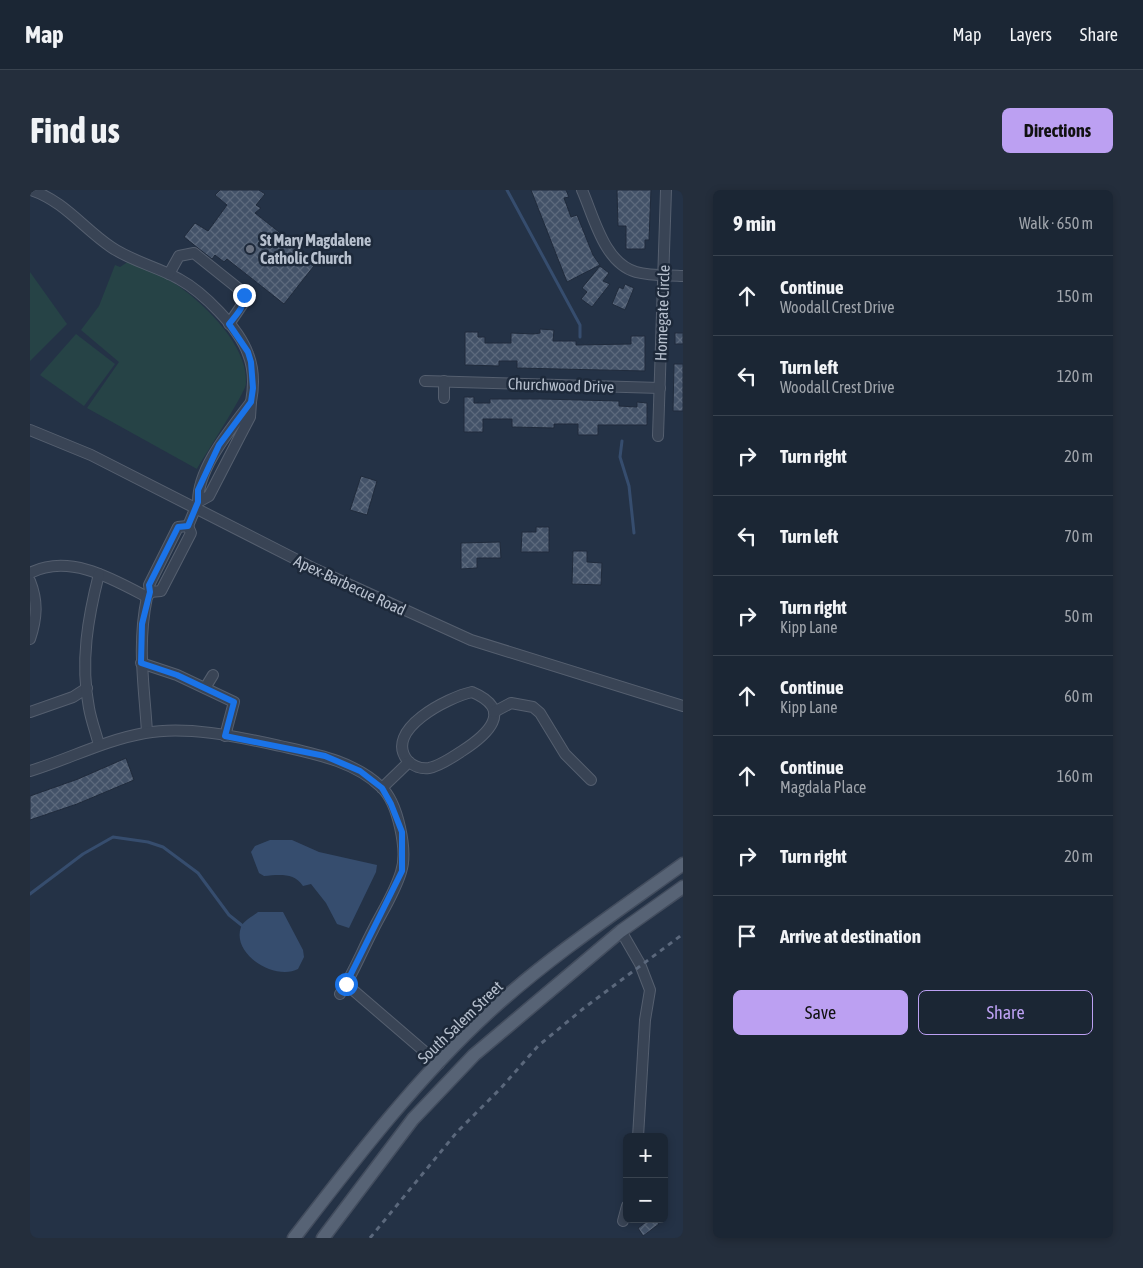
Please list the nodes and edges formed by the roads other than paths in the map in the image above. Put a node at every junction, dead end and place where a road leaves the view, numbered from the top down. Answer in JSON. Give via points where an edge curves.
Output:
{"nodes":[{"id":1,"x":31,"y":190,"type":"edge"},
{"id":2,"x":582,"y":190,"type":"edge"},
{"id":3,"x":666,"y":190,"type":"edge"},
{"id":4,"x":169,"y":274,"type":"junction"},
{"id":5,"x":663,"y":276,"type":"junction"},
{"id":6,"x":683,"y":276,"type":"edge"},
{"id":7,"x":229,"y":324,"type":"junction"},
{"id":8,"x":425,"y":381,"type":"dead end"},
{"id":9,"x":444,"y":381,"type":"junction"},
{"id":10,"x":660,"y":388,"type":"junction"},
{"id":11,"x":444,"y":398,"type":"dead end"},
{"id":12,"x":251,"y":402,"type":"junction"},
{"id":13,"x":30,"y":430,"type":"edge"},
{"id":14,"x":658,"y":436,"type":"dead end"},
{"id":15,"x":196,"y":505,"type":"junction"},
{"id":16,"x":30,"y":573,"type":"edge"},
{"id":17,"x":99,"y":574,"type":"junction"},
{"id":18,"x":30,"y":581,"type":"edge"},
{"id":19,"x":149,"y":595,"type":"junction"},
{"id":20,"x":30,"y":639,"type":"edge"},
{"id":21,"x":141,"y":663,"type":"junction"},
{"id":22,"x":213,"y":675,"type":"dead end"},
{"id":23,"x":87,"y":688,"type":"junction"},
{"id":24,"x":205,"y":688,"type":"junction"},
{"id":25,"x":683,"y":706,"type":"edge"},
{"id":26,"x":30,"y":712,"type":"edge"},
{"id":27,"x":494,"y":712,"type":"junction"},
{"id":28,"x":147,"y":732,"type":"junction"},
{"id":29,"x":225,"y":736,"type":"junction"},
{"id":30,"x":99,"y":745,"type":"junction"},
{"id":31,"x":409,"y":762,"type":"junction"},
{"id":32,"x":30,"y":770,"type":"edge"},
{"id":33,"x":591,"y":780,"type":"dead end"},
{"id":34,"x":382,"y":788,"type":"junction"},
{"id":35,"x":683,"y":864,"type":"edge"},
{"id":36,"x":683,"y":888,"type":"edge"},
{"id":37,"x":621,"y":930,"type":"junction"},
{"id":38,"x":346,"y":984,"type":"junction"},
{"id":39,"x":340,"y":994,"type":"dead end"},
{"id":40,"x":439,"y":1064,"type":"junction"},
{"id":41,"x":638,"y":1133,"type":"edge"},
{"id":42,"x":294,"y":1238,"type":"edge"},
{"id":43,"x":323,"y":1238,"type":"edge"}],
"edges":[{"from":1,"to":4,"type":"street","via":[[62,206],[111,247]]},
{"from":2,"to":5,"type":"street","via":[[616,260],[635,272]]},
{"from":3,"to":5,"type":"street","name":"Homegate Circle"},
{"from":4,"to":7,"type":"street","via":[[198,293]]},
{"from":4,"to":7,"type":"street","via":[[179,256],[194,254],[233,284],[244,295],[244,302]]},
{"from":5,"to":6,"type":"street"},
{"from":5,"to":10,"type":"street","name":"Homegate Circle"},
{"from":7,"to":12,"type":"street","via":[[251,362]]},
{"from":8,"to":9,"type":"street","name":"Churchwood Drive"},
{"from":9,"to":10,"type":"street","name":"Churchwood Drive"},
{"from":9,"to":11,"type":"street"},
{"from":10,"to":14,"type":"street","name":"Homegate Circle"},
{"from":12,"to":15,"type":"street","via":[[219,445],[198,490]]},
{"from":12,"to":15,"type":"street","via":[[250,417],[209,496]]},
{"from":13,"to":15,"type":"street","name":"Apex-Barbecue Road"},
{"from":15,"to":19,"type":"street","via":[[188,526],[191,533],[161,591]]},
{"from":15,"to":25,"type":"street","name":"Apex-Barbecue Road","via":[[316,569],[471,640]]},
{"from":16,"to":17,"type":"street","via":[[54,566],[77,567]]},
{"from":17,"to":19,"type":"street"},
{"from":17,"to":23,"type":"street","via":[[88,613]]},
{"from":18,"to":20,"type":"street","via":[[37,610]]},
{"from":19,"to":21,"type":"street","via":[[142,624]]},
{"from":21,"to":24,"type":"street"},
{"from":21,"to":28,"type":"street"},
{"from":22,"to":24,"type":"street"},
{"from":23,"to":26,"type":"street","via":[[73,697]]},
{"from":23,"to":30,"type":"street","via":[[88,707]]},
{"from":24,"to":29,"type":"street","via":[[234,702]]},
{"from":27,"to":31,"type":"street","via":[[490,730],[455,756],[429,768],[418,768]]},
{"from":27,"to":31,"type":"street","via":[[479,694],[457,695],[403,734],[402,745]]},
{"from":27,"to":33,"type":"street","via":[[511,703],[533,707],[540,712],[566,754]]},
{"from":28,"to":29,"type":"street","via":[[196,732]]},
{"from":28,"to":30,"type":"street"},
{"from":29,"to":34,"type":"street","via":[[325,756],[360,771]]},
{"from":30,"to":32,"type":"street"},
{"from":31,"to":34,"type":"street"},
{"from":34,"to":38,"type":"street","via":[[402,832],[402,871]]},
{"from":35,"to":40,"type":"main road","name":"South Salem Street","via":[[589,931],[490,1011]]},
{"from":36,"to":37,"type":"main road","name":"South Salem Street"},
{"from":37,"to":41,"type":"street","via":[[650,990],[645,1020]]},
{"from":37,"to":43,"type":"main road","name":"South Salem Street","via":[[474,1055],[413,1119]]},
{"from":38,"to":39,"type":"street"},
{"from":38,"to":40,"type":"street"},
{"from":40,"to":42,"type":"main road","name":"South Salem Street","via":[[391,1113]]}]}
